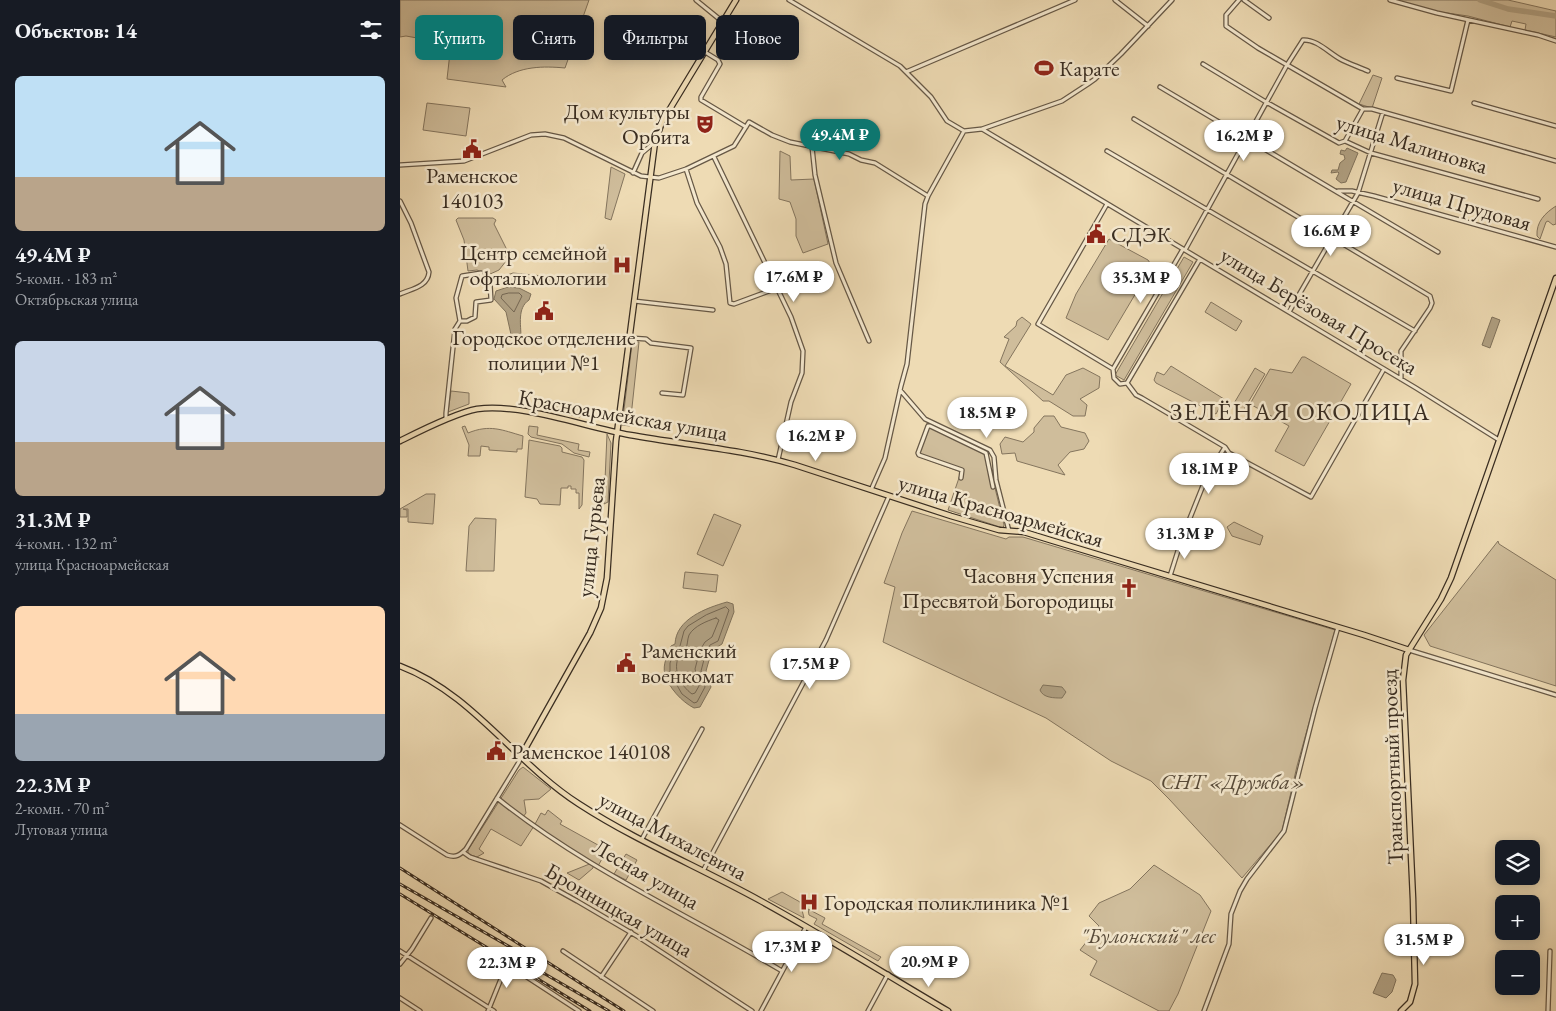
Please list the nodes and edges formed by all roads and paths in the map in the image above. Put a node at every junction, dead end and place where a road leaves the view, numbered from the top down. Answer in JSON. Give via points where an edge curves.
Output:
{"nodes":[{"id":1,"x":696,"y":0,"type":"edge"},
{"id":2,"x":736,"y":0,"type":"edge"},
{"id":3,"x":789,"y":0,"type":"edge"},
{"id":4,"x":1075,"y":0,"type":"edge"},
{"id":5,"x":1115,"y":0,"type":"edge"},
{"id":6,"x":1172,"y":0,"type":"edge"},
{"id":7,"x":1239,"y":0,"type":"edge"},
{"id":8,"x":1244,"y":0,"type":"edge"},
{"id":9,"x":1390,"y":0,"type":"edge"},
{"id":10,"x":727,"y":15,"type":"edge"},
{"id":11,"x":716,"y":16,"type":"edge"},
{"id":12,"x":1269,"y":18,"type":"dead end"},
{"id":13,"x":1468,"y":20,"type":"junction"},
{"id":14,"x":1148,"y":26,"type":"junction"},
{"id":15,"x":716,"y":34,"type":"edge"},
{"id":16,"x":1556,"y":41,"type":"edge"},
{"id":17,"x":706,"y":50,"type":"edge"},
{"id":18,"x":706,"y":53,"type":"edge"},
{"id":19,"x":700,"y":60,"type":"edge"},
{"id":20,"x":1203,"y":64,"type":"dead end"},
{"id":21,"x":1287,"y":65,"type":"junction"},
{"id":22,"x":1368,"y":71,"type":"dead end"},
{"id":23,"x":906,"y":72,"type":"junction"},
{"id":24,"x":1398,"y":78,"type":"dead end"},
{"id":25,"x":1160,"y":87,"type":"dead end"},
{"id":26,"x":1266,"y":102,"type":"junction"},
{"id":27,"x":1474,"y":102,"type":"dead end"},
{"id":28,"x":1363,"y":109,"type":"junction"},
{"id":29,"x":1383,"y":112,"type":"junction"},
{"id":30,"x":1134,"y":119,"type":"dead end"},
{"id":31,"x":1556,"y":126,"type":"edge"},
{"id":32,"x":746,"y":128,"type":"junction"},
{"id":33,"x":982,"y":129,"type":"junction"},
{"id":34,"x":963,"y":132,"type":"junction"},
{"id":35,"x":1247,"y":138,"type":"junction"},
{"id":36,"x":655,"y":142,"type":"junction"},
{"id":37,"x":1344,"y":142,"type":"junction"},
{"id":38,"x":812,"y":147,"type":"junction"},
{"id":39,"x":1107,"y":151,"type":"dead end"},
{"id":40,"x":1371,"y":154,"type":"junction"},
{"id":41,"x":714,"y":157,"type":"junction"},
{"id":42,"x":1556,"y":161,"type":"edge"},
{"id":43,"x":400,"y":165,"type":"edge"},
{"id":44,"x":686,"y":169,"type":"junction"},
{"id":45,"x":633,"y":173,"type":"junction"},
{"id":46,"x":1227,"y":175,"type":"junction"},
{"id":47,"x":650,"y":178,"type":"junction"},
{"id":48,"x":1337,"y":191,"type":"junction"},
{"id":49,"x":1358,"y":193,"type":"junction"},
{"id":50,"x":928,"y":196,"type":"junction"},
{"id":51,"x":1538,"y":198,"type":"dead end"},
{"id":52,"x":400,"y":201,"type":"edge"},
{"id":53,"x":1354,"y":201,"type":"junction"},
{"id":54,"x":1107,"y":204,"type":"junction"},
{"id":55,"x":1208,"y":211,"type":"junction"},
{"id":56,"x":1332,"y":237,"type":"junction"},
{"id":57,"x":1556,"y":247,"type":"edge"},
{"id":58,"x":1184,"y":250,"type":"junction"},
{"id":59,"x":1438,"y":252,"type":"dead end"},
{"id":60,"x":1200,"y":259,"type":"junction"},
{"id":61,"x":1312,"y":271,"type":"junction"},
{"id":62,"x":1556,"y":278,"type":"edge"},
{"id":63,"x":777,"y":288,"type":"junction"},
{"id":64,"x":400,"y":294,"type":"edge"},
{"id":65,"x":634,"y":301,"type":"junction"},
{"id":66,"x":713,"y":310,"type":"dead end"},
{"id":67,"x":1289,"y":312,"type":"junction"},
{"id":68,"x":460,"y":321,"type":"junction"},
{"id":69,"x":1415,"y":332,"type":"junction"},
{"id":70,"x":629,"y":338,"type":"junction"},
{"id":71,"x":869,"y":341,"type":"dead end"},
{"id":72,"x":1112,"y":369,"type":"junction"},
{"id":73,"x":1384,"y":369,"type":"junction"},
{"id":74,"x":1401,"y":379,"type":"junction"},
{"id":75,"x":1127,"y":383,"type":"junction"},
{"id":76,"x":900,"y":390,"type":"junction"},
{"id":77,"x":662,"y":393,"type":"dead end"},
{"id":78,"x":446,"y":420,"type":"junction"},
{"id":79,"x":617,"y":432,"type":"junction"},
{"id":80,"x":1499,"y":440,"type":"junction"},
{"id":81,"x":400,"y":441,"type":"edge"},
{"id":82,"x":1225,"y":447,"type":"junction"},
{"id":83,"x":778,"y":460,"type":"junction"},
{"id":84,"x":962,"y":478,"type":"dead end"},
{"id":85,"x":993,"y":487,"type":"dead end"},
{"id":86,"x":871,"y":490,"type":"junction"},
{"id":87,"x":889,"y":496,"type":"junction"},
{"id":88,"x":1009,"y":531,"type":"junction"},
{"id":89,"x":1170,"y":576,"type":"junction"},
{"id":90,"x":1338,"y":627,"type":"junction"},
{"id":91,"x":1409,"y":650,"type":"junction"},
{"id":92,"x":400,"y":666,"type":"edge"},
{"id":93,"x":1556,"y":695,"type":"edge"},
{"id":94,"x":702,"y":729,"type":"dead end"},
{"id":95,"x":521,"y":756,"type":"junction"},
{"id":96,"x":497,"y":798,"type":"junction"},
{"id":97,"x":400,"y":825,"type":"edge"},
{"id":98,"x":642,"y":839,"type":"junction"},
{"id":99,"x":463,"y":852,"type":"junction"},
{"id":100,"x":703,"y":871,"type":"junction"},
{"id":101,"x":431,"y":918,"type":"dead end"},
{"id":102,"x":806,"y":926,"type":"junction"},
{"id":103,"x":631,"y":932,"type":"junction"},
{"id":104,"x":400,"y":951,"type":"edge"},
{"id":105,"x":562,"y":951,"type":"dead end"},
{"id":106,"x":1550,"y":951,"type":"dead end"},
{"id":107,"x":407,"y":956,"type":"junction"},
{"id":108,"x":400,"y":964,"type":"edge"},
{"id":109,"x":782,"y":972,"type":"junction"},
{"id":110,"x":888,"y":974,"type":"junction"},
{"id":111,"x":601,"y":977,"type":"junction"},
{"id":112,"x":400,"y":998,"type":"edge"},
{"id":113,"x":489,"y":1009,"type":"edge"},
{"id":114,"x":420,"y":1011,"type":"edge"},
{"id":115,"x":494,"y":1011,"type":"edge"},
{"id":116,"x":579,"y":1011,"type":"edge"},
{"id":117,"x":654,"y":1011,"type":"edge"},
{"id":118,"x":752,"y":1011,"type":"edge"},
{"id":119,"x":761,"y":1011,"type":"edge"},
{"id":120,"x":868,"y":1011,"type":"edge"},
{"id":121,"x":948,"y":1011,"type":"edge"},
{"id":122,"x":1204,"y":1011,"type":"edge"},
{"id":123,"x":1401,"y":1011,"type":"edge"},
{"id":124,"x":1548,"y":1011,"type":"edge"}],
"edges":[{"from":1,"to":11,"type":"street"},
{"from":2,"to":10,"type":"main road","name":"улица Гурьева"},
{"from":3,"to":23,"type":"street"},
{"from":4,"to":23,"type":"street"},
{"from":5,"to":14,"type":"street"},
{"from":6,"to":14,"type":"street"},
{"from":7,"to":21,"type":"street","via":[[1226,15],[1226,26]]},
{"from":8,"to":12,"type":"street"},
{"from":9,"to":13,"type":"street"},
{"from":13,"to":16,"type":"street"},
{"from":13,"to":24,"type":"street","via":[[1450,91]]},
{"from":14,"to":33,"type":"street","via":[[1096,79],[1062,101]]},
{"from":15,"to":17,"type":"main road","name":"улица Гурьева"},
{"from":18,"to":32,"type":"street","via":[[720,64],[701,100]]},
{"from":19,"to":36,"type":"main road","name":"улица Гурьева","via":[[662,122]]},
{"from":20,"to":26,"type":"street","name":"улица Малиновка"},
{"from":21,"to":22,"type":"street","via":[[1301,43],[1307,40]]},
{"from":21,"to":26,"type":"street"},
{"from":21,"to":28,"type":"street"},
{"from":23,"to":34,"type":"street","via":[[931,97],[947,121]]},
{"from":25,"to":35,"type":"street"},
{"from":26,"to":35,"type":"street"},
{"from":26,"to":37,"type":"street","name":"улица Малиновка"},
{"from":27,"to":31,"type":"street"},
{"from":28,"to":29,"type":"street"},
{"from":28,"to":37,"type":"street"},
{"from":29,"to":40,"type":"street"},
{"from":29,"to":42,"type":"street"},
{"from":30,"to":46,"type":"street"},
{"from":32,"to":38,"type":"street","via":[[749,122],[773,136]]},
{"from":32,"to":41,"type":"street","via":[[734,146]]},
{"from":33,"to":34,"type":"street"},
{"from":33,"to":54,"type":"street","name":"улица Берёзовая Просека"},
{"from":34,"to":50,"type":"street"},
{"from":35,"to":46,"type":"street"},
{"from":35,"to":48,"type":"street"},
{"from":36,"to":45,"type":"street","via":[[642,154]]},
{"from":36,"to":47,"type":"main road","name":"улица Гурьева"},
{"from":37,"to":40,"type":"street","name":"улица Малиновка"},
{"from":38,"to":50,"type":"street","via":[[875,163]]},
{"from":38,"to":71,"type":"street","via":[[814,175],[836,263]]},
{"from":39,"to":55,"type":"street"},
{"from":40,"to":49,"type":"street"},
{"from":40,"to":51,"type":"street","name":"улица Малиновка"},
{"from":41,"to":44,"type":"street"},
{"from":41,"to":63,"type":"street"},
{"from":43,"to":45,"type":"street","via":[[464,161],[530,135],[545,134],[564,138]]},
{"from":44,"to":47,"type":"street"},
{"from":44,"to":63,"type":"street","via":[[697,203],[726,264],[730,303]]},
{"from":45,"to":47,"type":"street"},
{"from":46,"to":55,"type":"street"},
{"from":46,"to":56,"type":"street"},
{"from":47,"to":65,"type":"main road","name":"улица Гурьева"},
{"from":48,"to":49,"type":"street","name":"улица Прудовая"},
{"from":48,"to":53,"type":"street"},
{"from":49,"to":53,"type":"street"},
{"from":49,"to":57,"type":"street","name":"улица Прудовая"},
{"from":50,"to":76,"type":"street","via":[[907,364]]},
{"from":52,"to":64,"type":"street","via":[[411,223],[428,276],[423,284]]},
{"from":53,"to":56,"type":"street"},
{"from":53,"to":59,"type":"street"},
{"from":54,"to":58,"type":"street","name":"улица Берёзовая Просека"},
{"from":54,"to":72,"type":"street","via":[[1038,324]]},
{"from":55,"to":58,"type":"street"},
{"from":55,"to":61,"type":"street"},
{"from":56,"to":61,"type":"street"},
{"from":56,"to":69,"type":"street","via":[[1430,296],[1432,303]]},
{"from":58,"to":60,"type":"street","name":"улица Берёзовая Просека"},
{"from":58,"to":72,"type":"street"},
{"from":60,"to":67,"type":"street","name":"улица Берёзовая Просека"},
{"from":60,"to":75,"type":"street"},
{"from":61,"to":67,"type":"street"},
{"from":61,"to":69,"type":"street"},
{"from":62,"to":80,"type":"main road","name":"Транспортный проезд"},
{"from":63,"to":83,"type":"street","via":[[797,331],[804,360]]},
{"from":65,"to":66,"type":"street"},
{"from":65,"to":70,"type":"main road","name":"улица Гурьева"},
{"from":67,"to":73,"type":"street","name":"улица Берёзовая Просека"},
{"from":68,"to":68,"type":"street","via":[[456,298],[462,276],[481,273],[482,283],[490,283],[491,300],[476,302],[475,317]]},
{"from":68,"to":78,"type":"street","via":[[456,329]]},
{"from":69,"to":74,"type":"street","via":[[1401,351]]},
{"from":70,"to":77,"type":"street","via":[[691,348],[683,395]]},
{"from":70,"to":79,"type":"main road","name":"улица Гурьева"},
{"from":72,"to":75,"type":"street","via":[[1120,384]]},
{"from":73,"to":74,"type":"street","name":"улица Берёзовая Просека"},
{"from":73,"to":82,"type":"street","via":[[1311,497],[1229,453]]},
{"from":74,"to":80,"type":"street","name":"улица Берёзовая Просека"},
{"from":75,"to":82,"type":"street","via":[[1136,395]]},
{"from":76,"to":86,"type":"street","via":[[885,458]]},
{"from":76,"to":88,"type":"street","via":[[925,419],[990,450]]},
{"from":78,"to":79,"type":"main road","name":"Красноармейская улица","via":[[475,410],[517,410]]},
{"from":78,"to":81,"type":"main road","name":"Красноармейская улица"},
{"from":79,"to":83,"type":"main road","name":"Красноармейская улица"},
{"from":79,"to":95,"type":"main road","name":"улица Гурьева","via":[[609,566],[601,608]]},
{"from":80,"to":91,"type":"main road","name":"Транспортный проезд","via":[[1451,578]]},
{"from":82,"to":89,"type":"street","via":[[1206,478]]},
{"from":83,"to":86,"type":"main road","name":"Красноармейская улица"},
{"from":84,"to":85,"type":"street","via":[[962,470],[919,455],[928,426],[986,453]]},
{"from":86,"to":87,"type":"main road","name":"улица Красноармейская"},
{"from":87,"to":88,"type":"main road","name":"улица Красноармейская"},
{"from":87,"to":100,"type":"street","via":[[826,640]]},
{"from":88,"to":89,"type":"main road","name":"улица Красноармейская","via":[[1027,533]]},
{"from":89,"to":90,"type":"main road","name":"улица Красноармейская"},
{"from":90,"to":91,"type":"main road","name":"улица Красноармейская"},
{"from":90,"to":122,"type":"street","via":[[1284,831],[1240,891],[1231,914],[1230,944]]},
{"from":91,"to":93,"type":"street"},
{"from":91,"to":123,"type":"main road","name":"Транспортный проезд","via":[[1403,680],[1414,984],[1410,1002]]},
{"from":92,"to":95,"type":"main road","name":"улица Михалевича","via":[[446,690]]},
{"from":94,"to":98,"type":"street"},
{"from":95,"to":96,"type":"street","name":"улица Гурьева"},
{"from":95,"to":98,"type":"main road","name":"улица Михалевича","via":[[572,799]]},
{"from":96,"to":99,"type":"street","name":"улица Гурьева"},
{"from":96,"to":109,"type":"street","name":"Лесная улица","via":[[609,874]]},
{"from":97,"to":99,"type":"street","via":[[446,854],[459,856]]},
{"from":98,"to":100,"type":"main road","name":"улица Михалевича"},
{"from":99,"to":103,"type":"street","name":"Бронницкая улица","via":[[541,882]]},
{"from":100,"to":102,"type":"main road","name":"улица Михалевича"},
{"from":101,"to":107,"type":"street"},
{"from":102,"to":109,"type":"street"},
{"from":102,"to":110,"type":"main road","name":"улица Михалевича"},
{"from":103,"to":111,"type":"street"},
{"from":103,"to":118,"type":"street","name":"Бронницкая улица"},
{"from":104,"to":107,"type":"street"},
{"from":105,"to":111,"type":"street"},
{"from":106,"to":124,"type":"street"},
{"from":107,"to":108,"type":"street"},
{"from":107,"to":113,"type":"street"},
{"from":109,"to":119,"type":"street"},
{"from":110,"to":120,"type":"street"},
{"from":110,"to":121,"type":"main road","name":"улица Михалевича"},
{"from":111,"to":117,"type":"street"},
{"from":112,"to":114,"type":"street"},
{"from":113,"to":115,"type":"street"},
{"from":113,"to":116,"type":"street","via":[[507,964]]}]}
